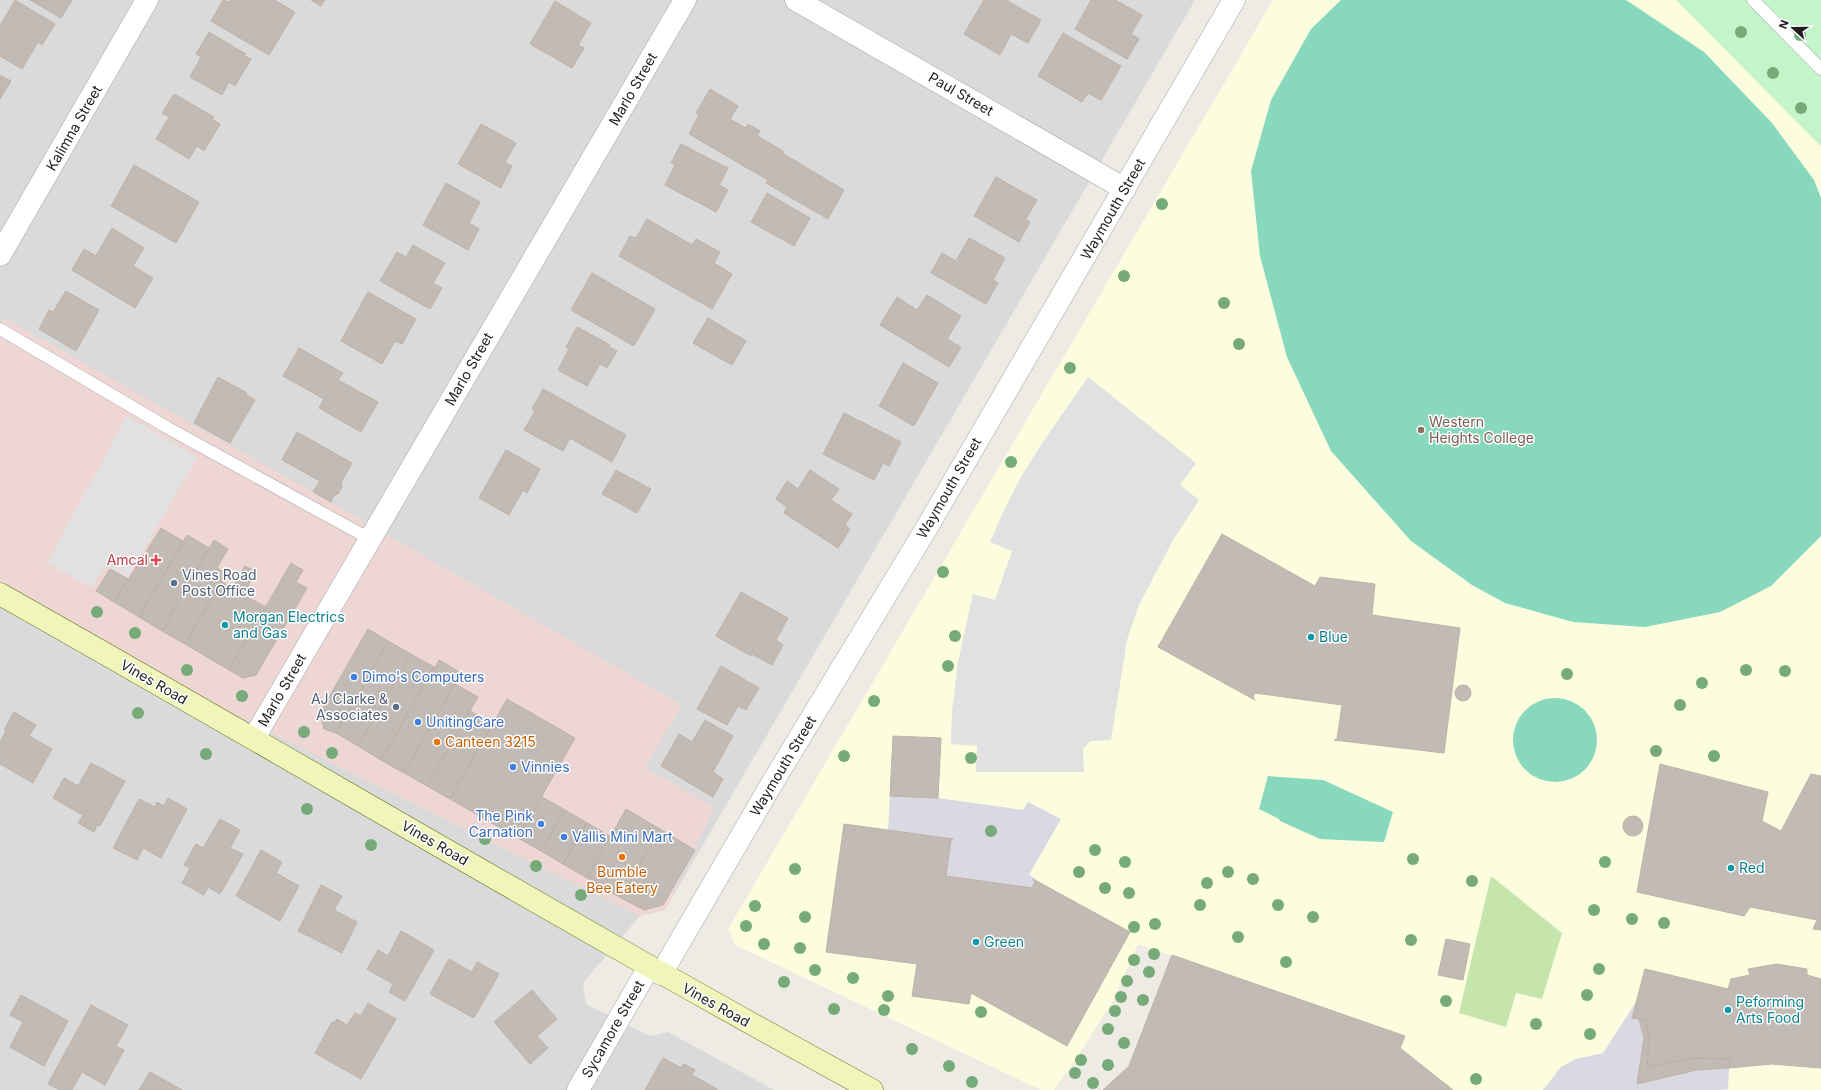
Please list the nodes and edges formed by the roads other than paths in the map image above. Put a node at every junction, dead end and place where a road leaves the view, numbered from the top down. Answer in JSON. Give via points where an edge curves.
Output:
{"nodes":[{"id":1,"x":148,"y":0,"type":"edge"},
{"id":2,"x":685,"y":0,"type":"edge"},
{"id":3,"x":796,"y":0,"type":"edge"},
{"id":4,"x":1234,"y":0,"type":"edge"},
{"id":5,"x":1753,"y":0,"type":"edge"},
{"id":6,"x":1821,"y":69,"type":"edge"},
{"id":7,"x":1125,"y":188,"type":"junction"},
{"id":8,"x":0,"y":255,"type":"edge"},
{"id":9,"x":0,"y":329,"type":"edge"},
{"id":10,"x":370,"y":539,"type":"junction"},
{"id":11,"x":0,"y":594,"type":"edge"},
{"id":12,"x":254,"y":738,"type":"junction"},
{"id":13,"x":655,"y":971,"type":"junction"},
{"id":14,"x":578,"y":1090,"type":"edge"},
{"id":15,"x":872,"y":1090,"type":"edge"}],
"edges":[{"from":1,"to":8,"type":"street","name":"Kalimna Street"},
{"from":2,"to":10,"type":"street","name":"Marlo Street"},
{"from":3,"to":7,"type":"street","name":"Paul Street"},
{"from":4,"to":7,"type":"street","name":"Waymouth Street"},
{"from":5,"to":6,"type":"lane"},
{"from":7,"to":13,"type":"street","name":"Waymouth Street","via":[[926,529]]},
{"from":9,"to":10,"type":"lane","via":[[168,428]]},
{"from":10,"to":12,"type":"street","name":"Marlo Street"},
{"from":11,"to":12,"type":"main road","name":"Vines Road"},
{"from":12,"to":13,"type":"main road","name":"Vines Road"},
{"from":13,"to":14,"type":"street","name":"Sycamore Street"},
{"from":13,"to":15,"type":"main road","name":"Vines Road"}]}
